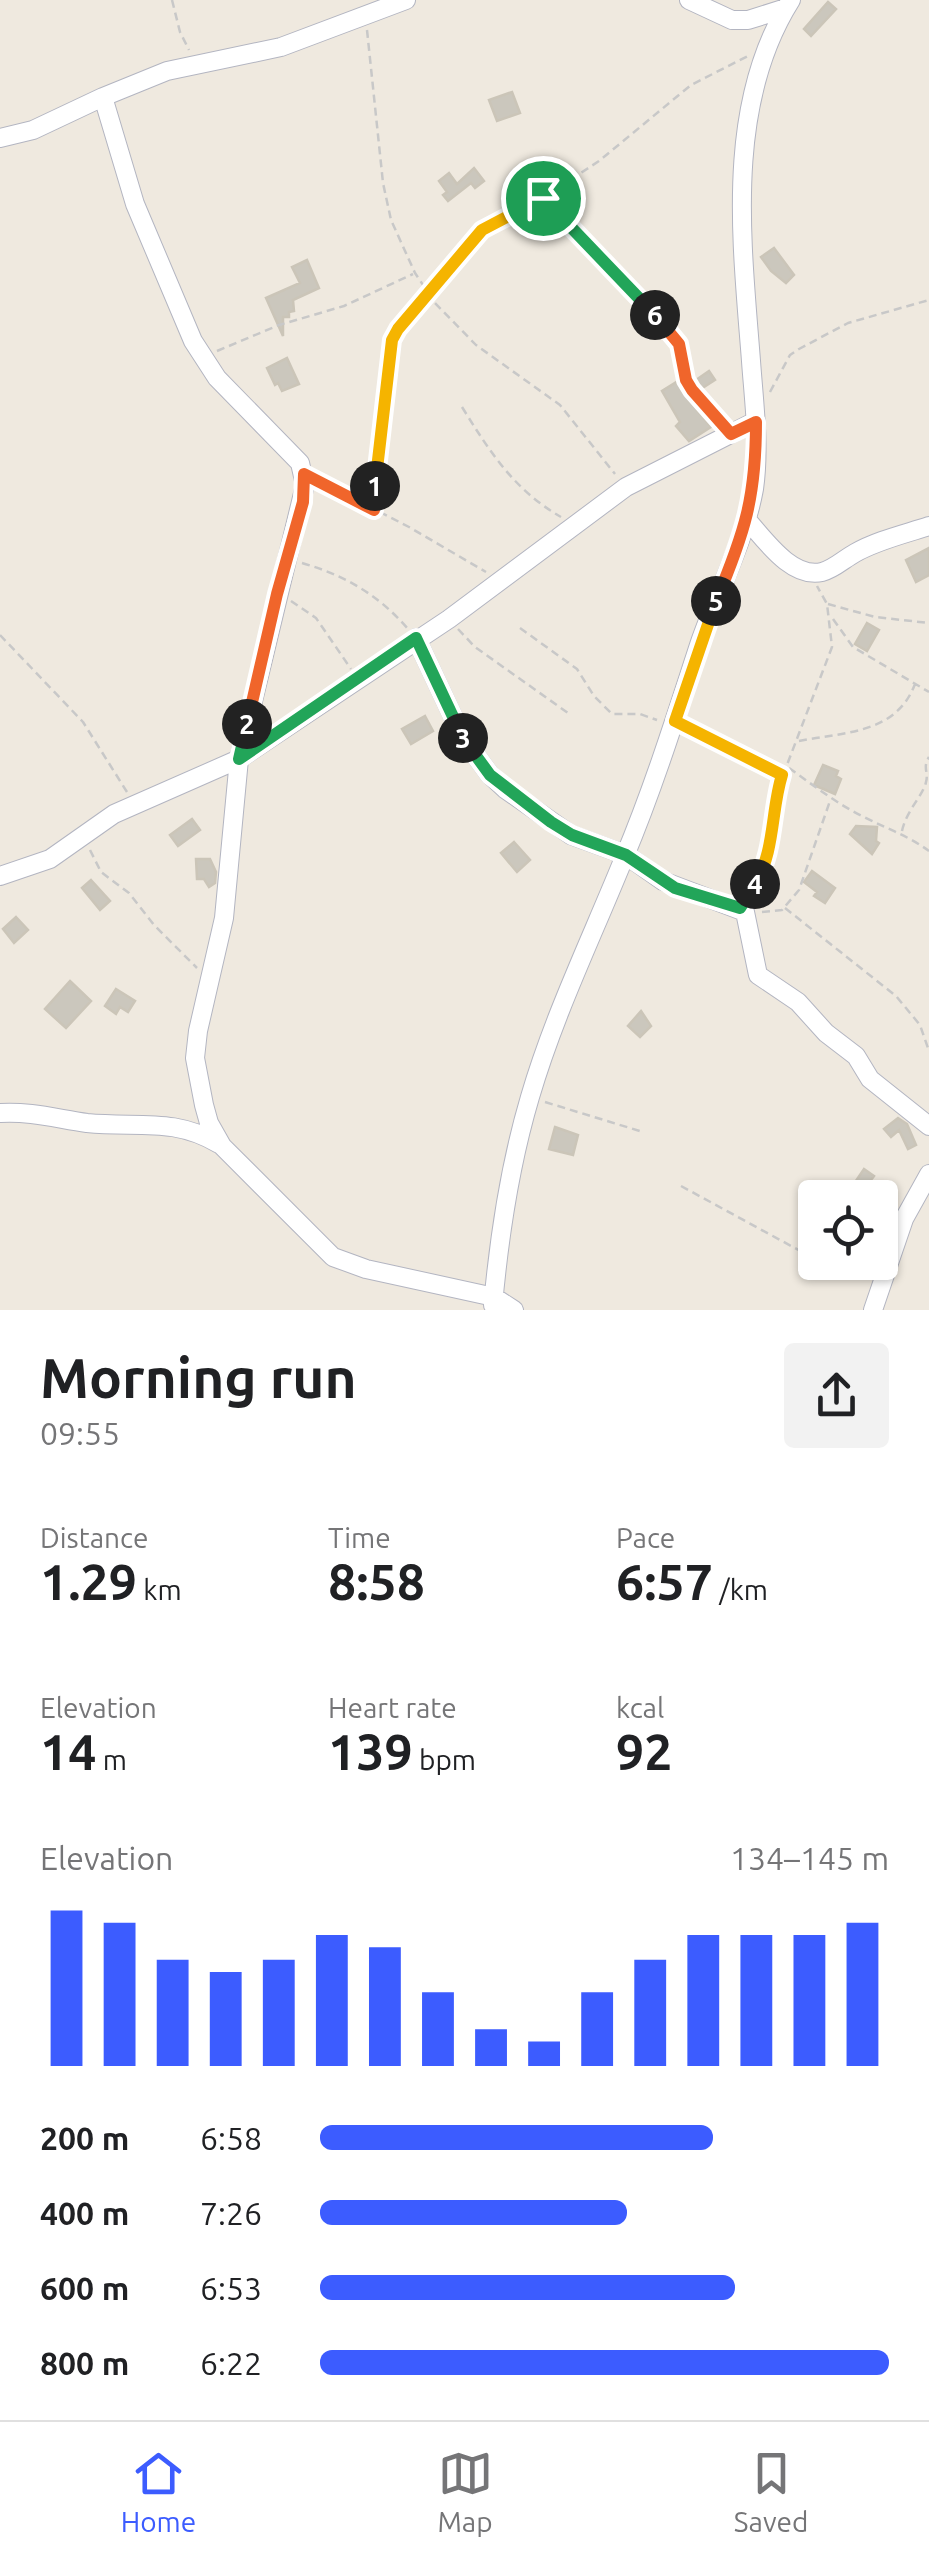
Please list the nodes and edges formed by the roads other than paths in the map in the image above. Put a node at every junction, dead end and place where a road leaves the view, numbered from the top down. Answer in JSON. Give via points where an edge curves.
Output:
{"nodes":[{"id":1,"x":349,"y":0,"type":"edge"},
{"id":2,"x":406,"y":0,"type":"edge"},
{"id":3,"x":688,"y":0,"type":"edge"},
{"id":4,"x":789,"y":4,"type":"edge"},
{"id":5,"x":361,"y":18,"type":"junction"},
{"id":6,"x":103,"y":97,"type":"junction"},
{"id":7,"x":0,"y":138,"type":"edge"},
{"id":8,"x":756,"y":417,"type":"junction"},
{"id":9,"x":748,"y":521,"type":"junction"},
{"id":10,"x":929,"y":526,"type":"edge"},
{"id":11,"x":416,"y":638,"type":"junction"},
{"id":12,"x":239,"y":759,"type":"junction"},
{"id":13,"x":626,"y":855,"type":"junction"},
{"id":14,"x":0,"y":876,"type":"edge"},
{"id":15,"x":0,"y":1113,"type":"edge"},
{"id":16,"x":929,"y":1126,"type":"edge"},
{"id":17,"x":222,"y":1146,"type":"junction"},
{"id":18,"x":929,"y":1174,"type":"edge"},
{"id":19,"x":493,"y":1303,"type":"edge"},
{"id":20,"x":514,"y":1310,"type":"edge"},
{"id":21,"x":873,"y":1310,"type":"edge"}],
"edges":[{"from":1,"to":5,"type":"street"},
{"from":2,"to":5,"type":"street"},
{"from":3,"to":4,"type":"street","via":[[732,20]]},
{"from":4,"to":8,"type":"street","via":[[759,76],[744,150]]},
{"from":5,"to":6,"type":"street","via":[[281,47],[167,71]]},
{"from":6,"to":7,"type":"street"},
{"from":6,"to":12,"type":"street","via":[[135,204],[203,357],[304,474],[303,502]]},
{"from":8,"to":9,"type":"street"},
{"from":8,"to":11,"type":"street","via":[[626,487]]},
{"from":9,"to":10,"type":"street","via":[[806,572],[826,571]]},
{"from":9,"to":13,"type":"street"},
{"from":11,"to":12,"type":"street"},
{"from":11,"to":13,"type":"street","via":[[464,738],[490,775],[572,835]]},
{"from":12,"to":14,"type":"street","via":[[114,814],[50,859]]},
{"from":12,"to":17,"type":"street","via":[[224,918],[196,1058],[204,1104]]},
{"from":13,"to":16,"type":"street","via":[[675,888],[743,910],[758,974],[798,1002],[856,1056],[870,1079]]},
{"from":13,"to":19,"type":"street","via":[[530,1096]]},
{"from":15,"to":17,"type":"street","via":[[182,1127]]},
{"from":17,"to":19,"type":"street","via":[[333,1257]]},
{"from":18,"to":21,"type":"street","via":[[904,1219]]},
{"from":19,"to":20,"type":"street"}]}
